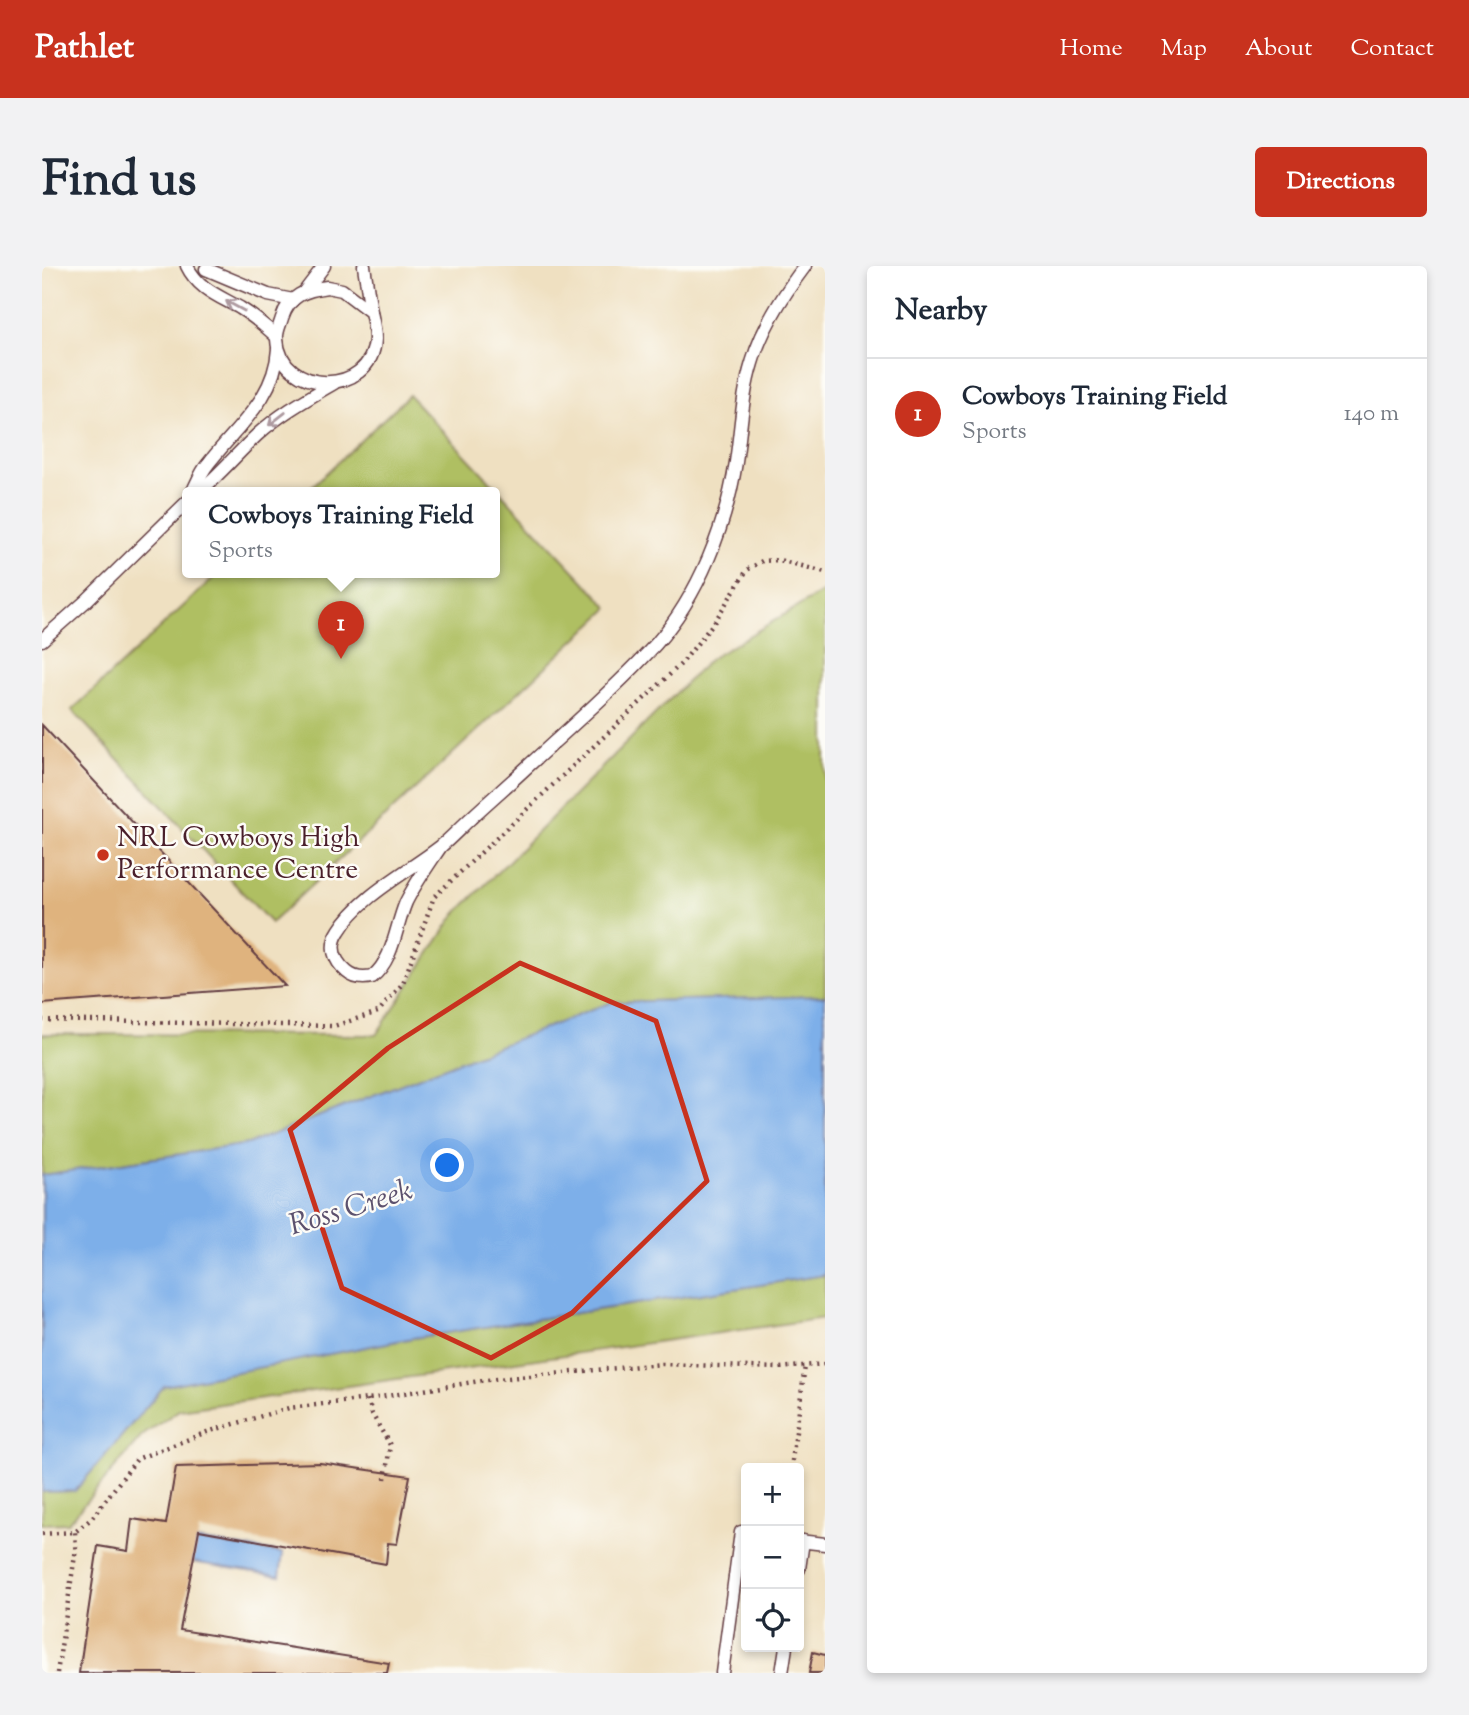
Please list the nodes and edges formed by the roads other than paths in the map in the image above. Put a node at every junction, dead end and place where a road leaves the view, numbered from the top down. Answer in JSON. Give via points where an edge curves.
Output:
{"nodes":[{"id":1,"x":324,"y":266,"type":"edge"},
{"id":2,"x":364,"y":266,"type":"edge"},
{"id":3,"x":805,"y":266,"type":"edge"},
{"id":4,"x":209,"y":268,"type":"edge"},
{"id":5,"x":190,"y":271,"type":"edge"},
{"id":6,"x":305,"y":291,"type":"junction"},
{"id":7,"x":293,"y":300,"type":"junction"},
{"id":8,"x":371,"y":312,"type":"junction"},
{"id":9,"x":277,"y":341,"type":"junction"},
{"id":10,"x":335,"y":383,"type":"junction"},
{"id":11,"x":195,"y":487,"type":"edge"},
{"id":12,"x":205,"y":487,"type":"edge"},
{"id":13,"x":182,"y":507,"type":"edge"},
{"id":14,"x":42,"y":640,"type":"edge"},
{"id":15,"x":442,"y":846,"type":"junction"},
{"id":16,"x":804,"y":1541,"type":"edge"},
{"id":17,"x":825,"y":1544,"type":"edge"},
{"id":18,"x":741,"y":1545,"type":"edge"},
{"id":19,"x":785,"y":1652,"type":"edge"},
{"id":20,"x":722,"y":1673,"type":"edge"},
{"id":21,"x":782,"y":1673,"type":"edge"}],
"edges":[{"from":1,"to":6,"type":"lane"},
{"from":2,"to":8,"type":"lane"},
{"from":3,"to":15,"type":"lane","via":[[779,303],[752,361],[728,502],[700,577],[674,622],[635,665]]},
{"from":4,"to":5,"type":"lane"},
{"from":4,"to":7,"type":"lane","via":[[268,295]]},
{"from":9,"to":5,"type":"lane","one_way":true,"via":[[258,320],[206,289]]},
{"from":6,"to":7,"type":"lane"},
{"from":6,"to":8,"type":"lane","via":[[342,290]]},
{"from":7,"to":9,"type":"lane","via":[[284,312]]},
{"from":8,"to":10,"type":"lane","via":[[375,340],[371,356],[362,370]]},
{"from":9,"to":10,"type":"lane","via":[[294,372],[304,379]]},
{"from":9,"to":11,"type":"lane","via":[[275,370],[264,397],[206,466]]},
{"from":10,"to":12,"type":"lane","one_way":true,"via":[[282,415]]},
{"from":13,"to":14,"type":"lane"},
{"from":15,"to":15,"type":"lane","via":[[405,904],[386,963],[372,977],[350,974],[335,958],[337,932],[373,895]]},
{"from":16,"to":17,"type":"lane"},
{"from":18,"to":20,"type":"lane"},
{"from":19,"to":21,"type":"lane"}]}
